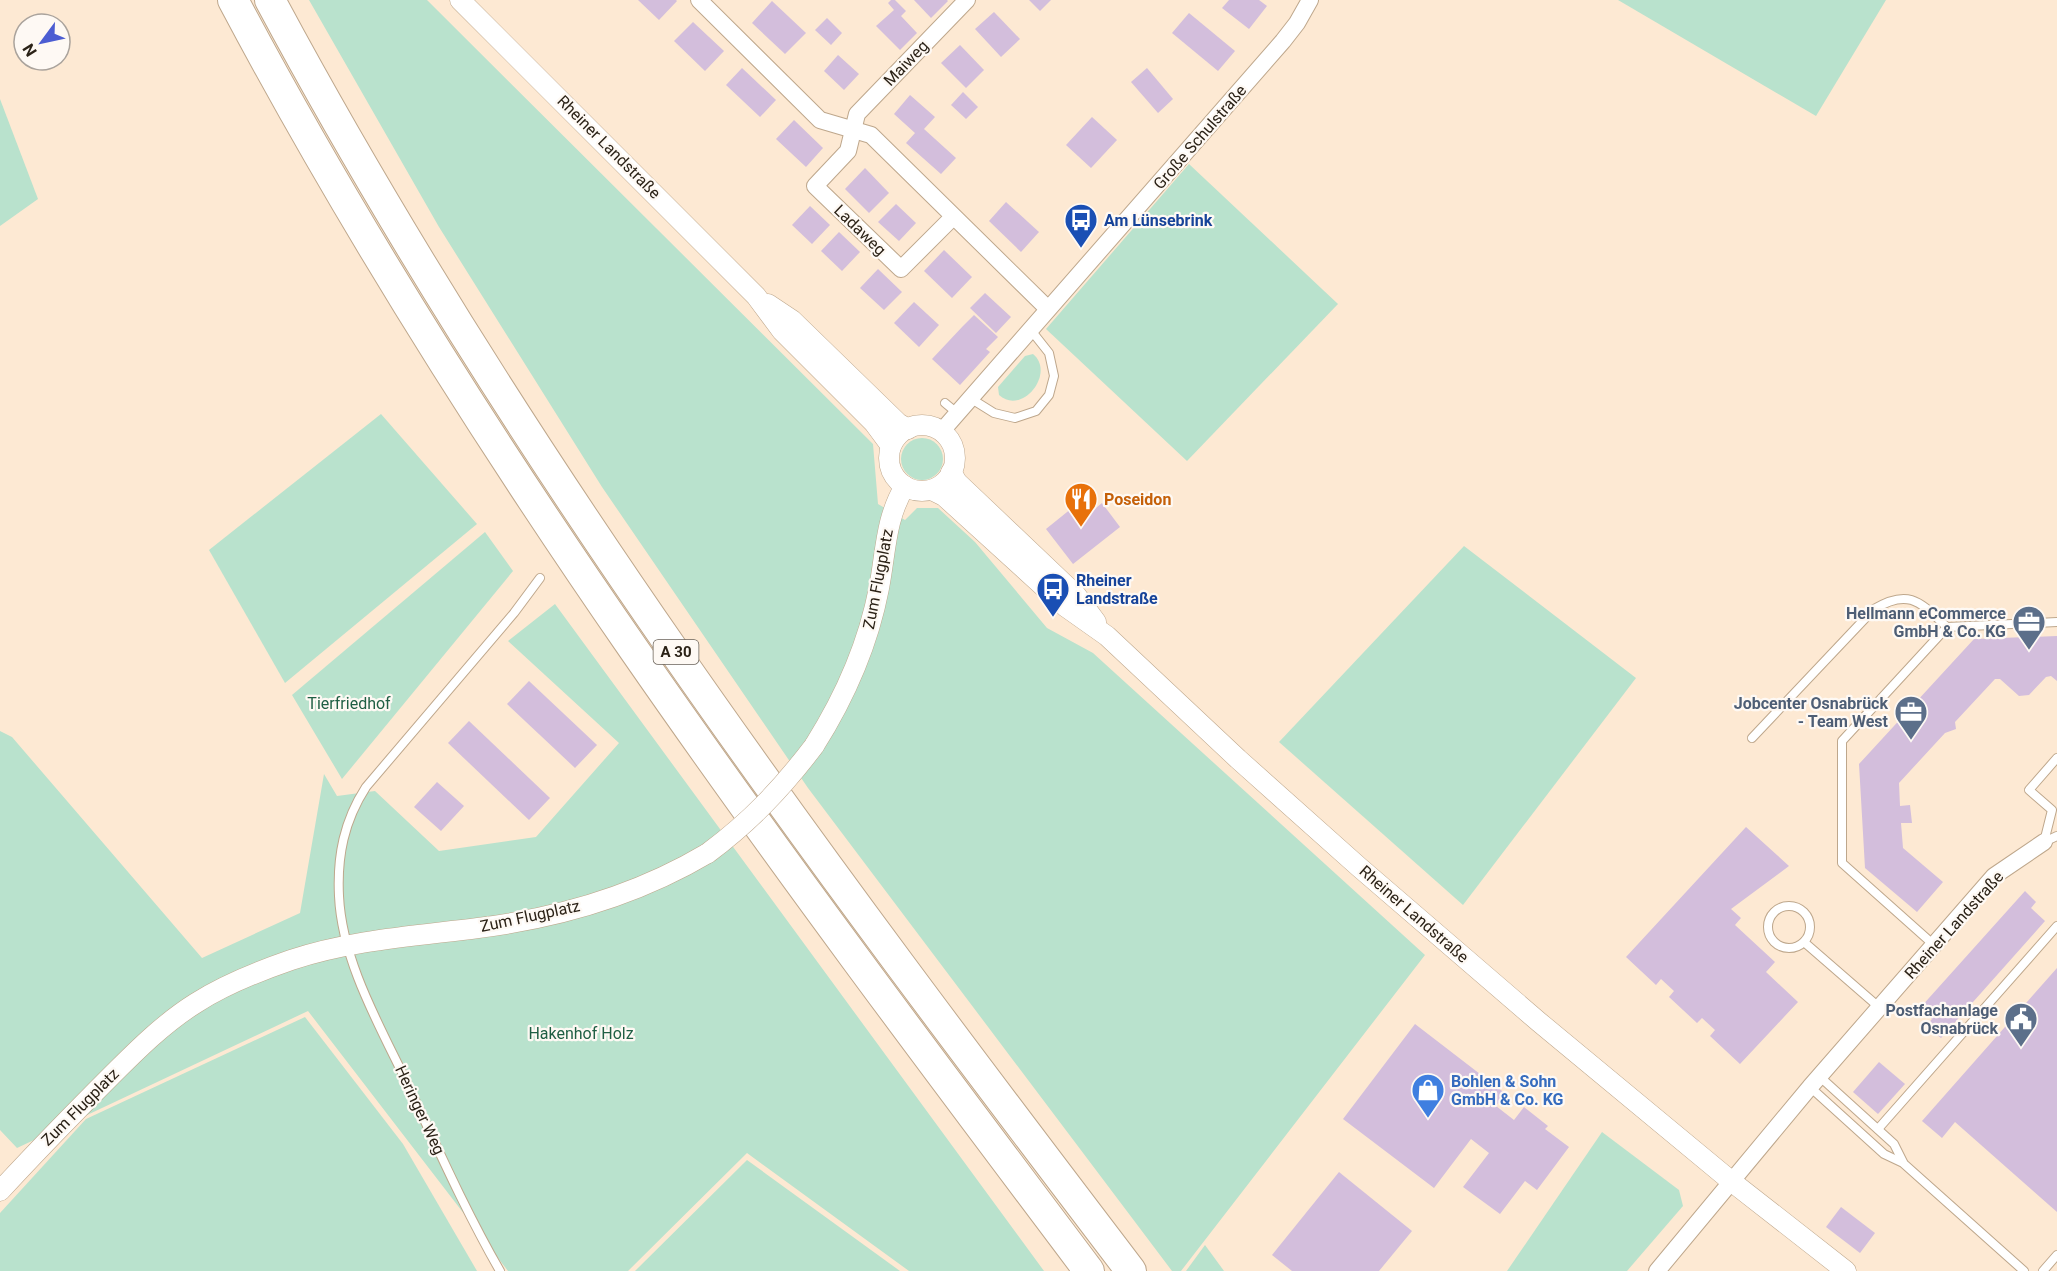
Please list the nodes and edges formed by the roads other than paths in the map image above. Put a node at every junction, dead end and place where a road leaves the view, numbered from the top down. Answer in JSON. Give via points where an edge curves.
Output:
{"nodes":[{"id":1,"x":233,"y":0,"type":"edge"},
{"id":2,"x":270,"y":0,"type":"edge"},
{"id":3,"x":460,"y":0,"type":"edge"},
{"id":4,"x":699,"y":0,"type":"edge"},
{"id":5,"x":966,"y":0,"type":"edge"},
{"id":6,"x":1310,"y":0,"type":"edge"},
{"id":7,"x":852,"y":130,"type":"junction"},
{"id":8,"x":953,"y":216,"type":"junction"},
{"id":9,"x":756,"y":296,"type":"junction"},
{"id":10,"x":1048,"y":309,"type":"junction"},
{"id":11,"x":1030,"y":329,"type":"junction"},
{"id":12,"x":970,"y":398,"type":"junction"},
{"id":13,"x":908,"y":429,"type":"junction"},
{"id":14,"x":941,"y":432,"type":"junction"},
{"id":15,"x":891,"y":447,"type":"junction"},
{"id":16,"x":951,"y":472,"type":"junction"},
{"id":17,"x":905,"y":486,"type":"junction"},
{"id":18,"x":932,"y":490,"type":"junction"},
{"id":19,"x":540,"y":578,"type":"dead end"},
{"id":20,"x":2057,"y":622,"type":"edge"},
{"id":21,"x":1947,"y":627,"type":"junction"},
{"id":22,"x":1107,"y":636,"type":"junction"},
{"id":23,"x":1752,"y":738,"type":"dead end"},
{"id":24,"x":2057,"y":758,"type":"edge"},
{"id":25,"x":2050,"y":839,"type":"edge"},
{"id":26,"x":2057,"y":926,"type":"edge"},
{"id":27,"x":1804,"y":942,"type":"junction"},
{"id":28,"x":1934,"y":945,"type":"junction"},
{"id":29,"x":347,"y":946,"type":"junction"},
{"id":30,"x":1880,"y":1008,"type":"junction"},
{"id":31,"x":1815,"y":1082,"type":"junction"},
{"id":32,"x":1878,"y":1129,"type":"junction"},
{"id":33,"x":1903,"y":1163,"type":"junction"},
{"id":34,"x":1731,"y":1181,"type":"junction"},
{"id":35,"x":0,"y":1191,"type":"edge"},
{"id":36,"x":2057,"y":1255,"type":"edge"},
{"id":37,"x":500,"y":1271,"type":"edge"},
{"id":38,"x":1089,"y":1271,"type":"edge"},
{"id":39,"x":1131,"y":1271,"type":"edge"},
{"id":40,"x":1657,"y":1271,"type":"edge"},
{"id":41,"x":1846,"y":1271,"type":"edge"},
{"id":42,"x":2024,"y":1271,"type":"edge"},
{"id":43,"x":2043,"y":1271,"type":"edge"}],
"edges":[{"from":1,"to":38,"type":"highway","number":"A 30","via":[[365,236],[545,522],[821,914]]},
{"from":2,"to":39,"type":"highway","number":"A 30","via":[[378,193],[567,494],[762,777]]},
{"from":3,"to":9,"type":"street","name":"Rheiner Landstraße"},
{"from":4,"to":7,"type":"street","via":[[820,120]]},
{"from":5,"to":7,"type":"street","name":"Maiweg","via":[[857,114]]},
{"from":6,"to":10,"type":"street","name":"Große Schulstraße","via":[[1283,41]]},
{"from":7,"to":8,"type":"street","via":[[871,135]]},
{"from":7,"to":8,"type":"street","name":"Ladaweg","via":[[848,151],[815,186],[901,270]]},
{"from":8,"to":10,"type":"street"},
{"from":9,"to":13,"type":"street","name":"Rheiner Landstraße","via":[[792,320]]},
{"from":9,"to":15,"type":"street","name":"Rheiner Landstraße","via":[[782,331],[874,423]]},
{"from":10,"to":11,"type":"street","name":"Große Schulstraße"},
{"from":11,"to":12,"type":"street","name":"Große Schulstraße"},
{"from":11,"to":12,"type":"lane","via":[[1048,353],[1054,376],[1049,395],[1036,411],[1015,418],[994,413]]},
{"from":12,"to":14,"type":"street","name":"Große Schulstraße","via":[[951,408]]},
{"from":13,"to":14,"type":"street","via":[[925,426]]},
{"from":13,"to":15,"type":"street"},
{"from":14,"to":16,"type":"street","via":[[953,450]]},
{"from":15,"to":17,"type":"street","via":[[891,469]]},
{"from":16,"to":18,"type":"street"},
{"from":16,"to":22,"type":"street","name":"Rheiner Landstraße","via":[[1076,595]]},
{"from":17,"to":18,"type":"street"},
{"from":17,"to":29,"type":"street","name":"Zum Flugplatz","bridge":true,"via":[[889,519],[879,589],[850,682],[814,746],[765,806],[741,828],[678,871],[624,894],[559,913],[480,928]]},
{"from":18,"to":22,"type":"street","name":"Rheiner Landstraße","via":[[944,496],[1066,607]]},
{"from":19,"to":29,"type":"lane","name":"Heringer Weg","via":[[366,787],[353,808],[339,858],[339,897]]},
{"from":20,"to":21,"type":"lane"},
{"from":21,"to":23,"type":"lane","via":[[1924,605],[1906,598],[1889,600],[1874,609]]},
{"from":21,"to":28,"type":"lane","via":[[1842,741],[1842,863]]},
{"from":22,"to":34,"type":"street","name":"Rheiner Landstraße","via":[[1359,867]]},
{"from":24,"to":25,"type":"lane","via":[[2029,790],[2052,810]]},
{"from":25,"to":28,"type":"street","name":"Rheiner Landstraße","via":[[1994,876]]},
{"from":26,"to":32,"type":"lane"},
{"from":27,"to":27,"type":"lane","via":[[1810,931],[1802,910],[1783,907],[1772,915],[1768,927],[1776,944],[1788,949]]},
{"from":27,"to":30,"type":"lane"},
{"from":28,"to":30,"type":"street","name":"Rheiner Landstraße"},
{"from":29,"to":35,"type":"street","name":"Zum Flugplatz","via":[[292,960],[242,980],[197,1002],[167,1023]]},
{"from":29,"to":37,"type":"lane","name":"Heringer Weg","via":[[363,991],[476,1229]]},
{"from":30,"to":31,"type":"street","name":"Rheiner Landstraße"},
{"from":31,"to":32,"type":"lane"},
{"from":31,"to":33,"type":"lane","via":[[1884,1154]]},
{"from":31,"to":34,"type":"street","name":"Rheiner Landstraße"},
{"from":32,"to":33,"type":"lane","via":[[1894,1144]]},
{"from":33,"to":42,"type":"lane"},
{"from":34,"to":40,"type":"street"},
{"from":34,"to":41,"type":"street","name":"Rheiner Landstraße"},
{"from":36,"to":43,"type":"lane"}]}
